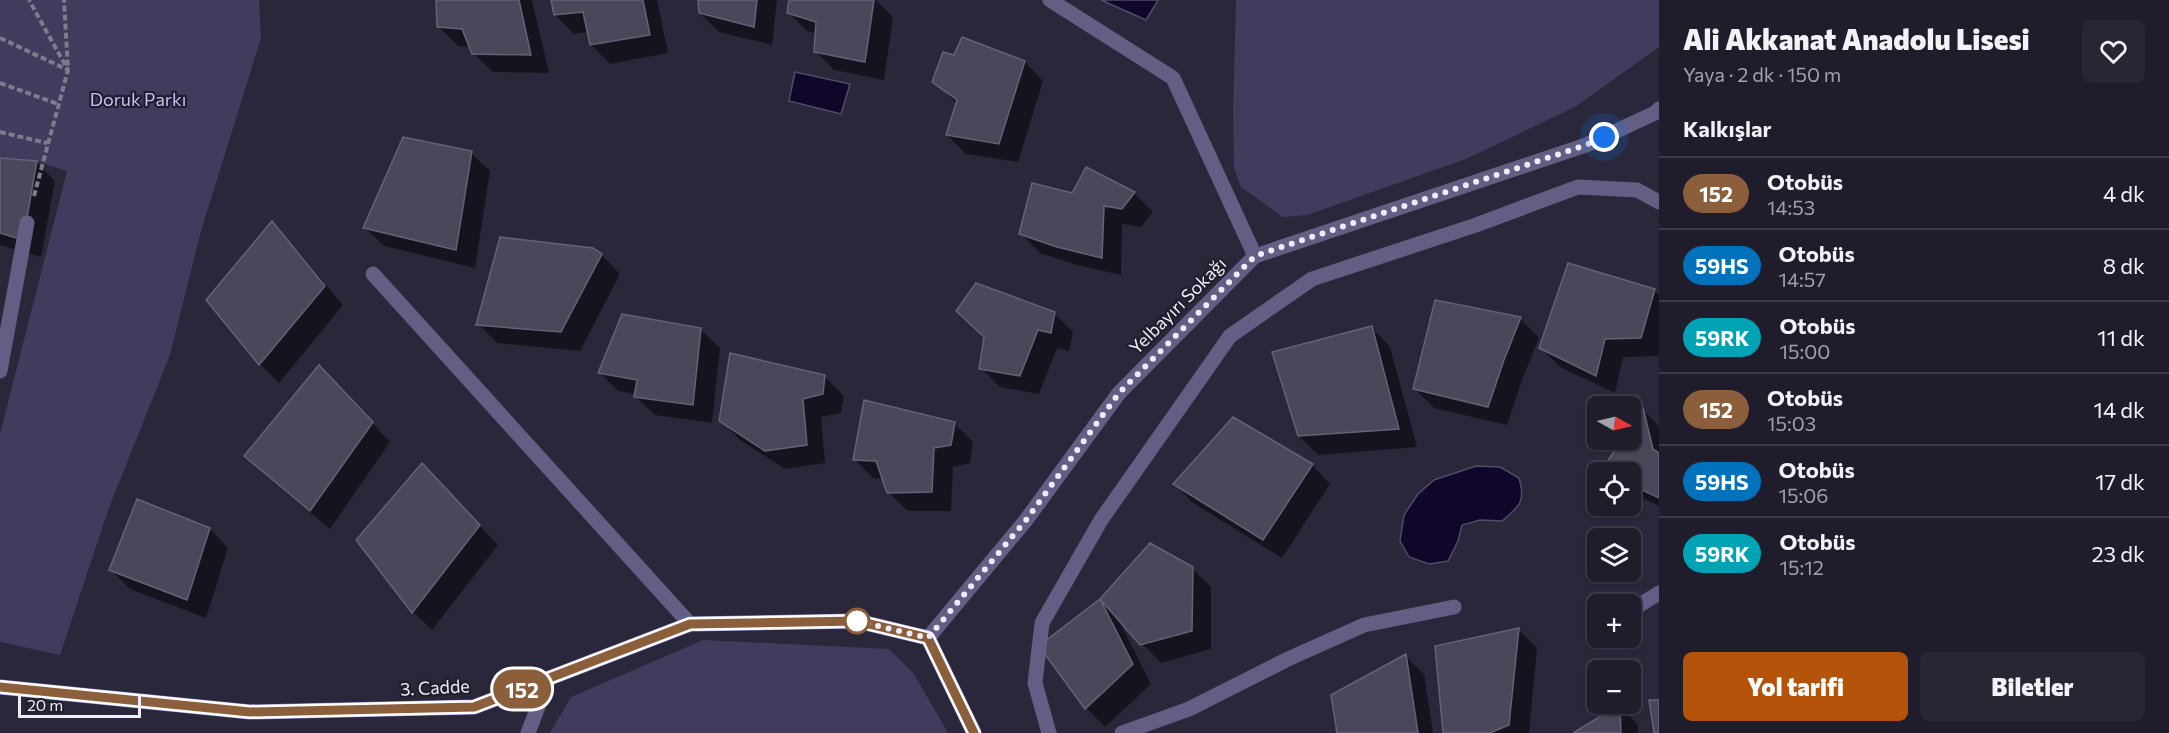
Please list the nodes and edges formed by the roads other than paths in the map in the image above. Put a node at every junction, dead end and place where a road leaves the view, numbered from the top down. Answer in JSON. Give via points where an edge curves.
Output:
{"nodes":[{"id":1,"x":1050,"y":0,"type":"edge"},
{"id":2,"x":1658,"y":113,"type":"edge"},
{"id":3,"x":1659,"y":202,"type":"edge"},
{"id":4,"x":27,"y":223,"type":"road end"},
{"id":5,"x":1255,"y":256,"type":"junction"},
{"id":6,"x":373,"y":274,"type":"dead end"},
{"id":7,"x":0,"y":370,"type":"edge"},
{"id":8,"x":1659,"y":593,"type":"edge"},
{"id":9,"x":1641,"y":604,"type":"edge"},
{"id":10,"x":1454,"y":607,"type":"dead end"},
{"id":11,"x":690,"y":624,"type":"junction"},
{"id":12,"x":928,"y":638,"type":"junction"},
{"id":13,"x":549,"y":678,"type":"junction"},
{"id":14,"x":0,"y":687,"type":"edge"},
{"id":15,"x":528,"y":733,"type":"edge"},
{"id":16,"x":974,"y":733,"type":"edge"},
{"id":17,"x":1049,"y":733,"type":"edge"},
{"id":18,"x":1122,"y":733,"type":"edge"}],
"edges":[{"from":1,"to":5,"type":"street","via":[[1173,78]]},
{"from":2,"to":5,"type":"street","name":"Yelbayırı Sokağı","via":[[1586,145]]},
{"from":3,"to":17,"type":"street","via":[[1638,190],[1578,187],[1312,279],[1230,336],[1101,520],[1042,623],[1035,683]]},
{"from":4,"to":7,"type":"street"},
{"from":5,"to":12,"type":"street","name":"Yelbayırı Sokağı","via":[[1119,393],[1026,520]]},
{"from":6,"to":11,"type":"street"},
{"from":8,"to":9,"type":"street"},
{"from":10,"to":18,"type":"street","via":[[1364,625],[1189,709]]},
{"from":11,"to":12,"type":"main road","name":"3. Cadde","via":[[857,621]]},
{"from":11,"to":13,"type":"main road","name":"3. Cadde"},
{"from":12,"to":16,"type":"main road"},
{"from":13,"to":14,"type":"main road","name":"3. Cadde","via":[[474,707],[250,712]]},
{"from":13,"to":15,"type":"street"}]}
